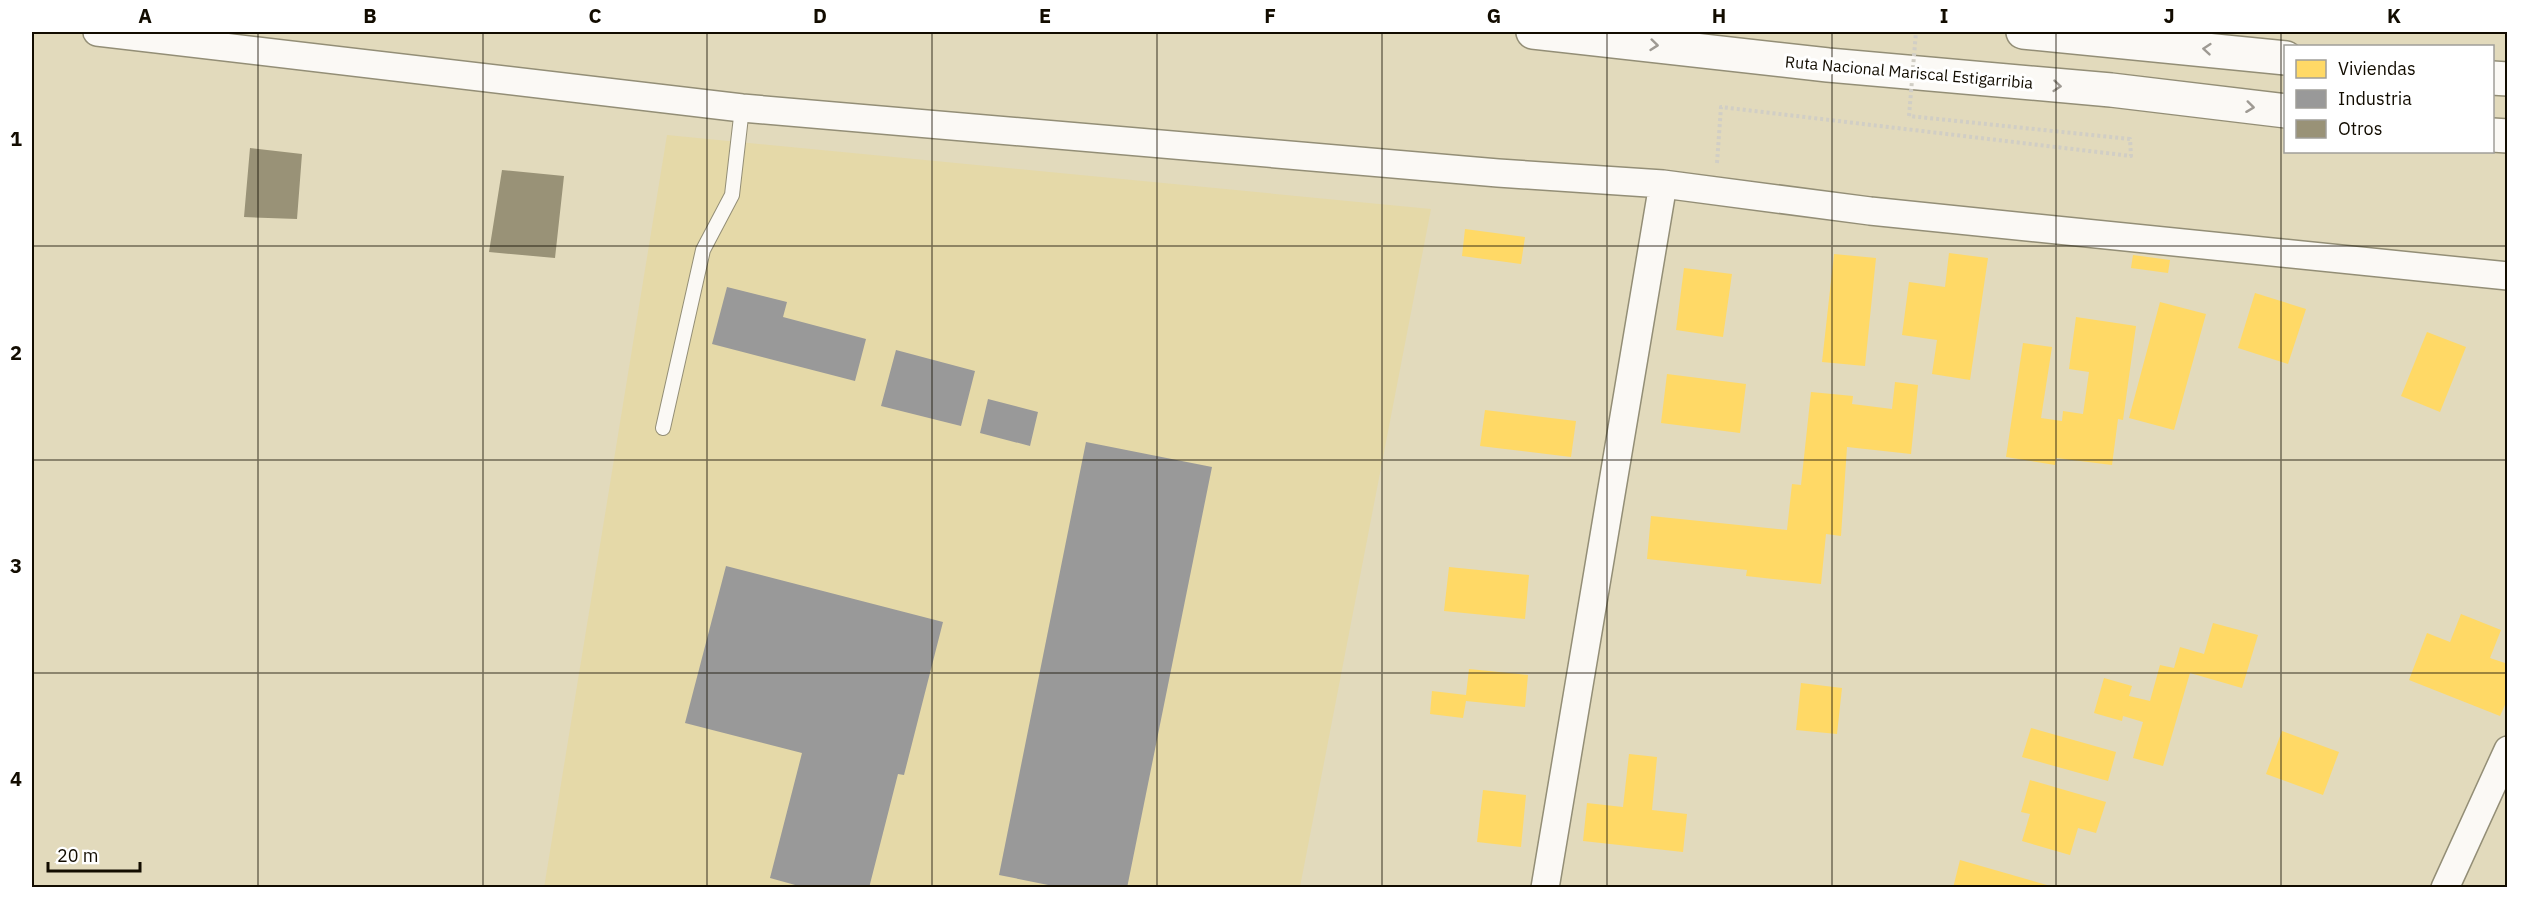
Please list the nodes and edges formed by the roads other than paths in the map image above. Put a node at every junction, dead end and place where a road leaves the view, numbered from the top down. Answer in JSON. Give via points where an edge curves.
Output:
{"nodes":[{"id":1,"x":97,"y":32,"type":"edge"},
{"id":2,"x":1533,"y":32,"type":"edge"},
{"id":3,"x":2023,"y":32,"type":"edge"},
{"id":4,"x":2284,"y":58,"type":"edge"},
{"id":5,"x":742,"y":108,"type":"junction"},
{"id":6,"x":2284,"y":111,"type":"edge"},
{"id":7,"x":1663,"y":184,"type":"junction"},
{"id":8,"x":2508,"y":276,"type":"edge"},
{"id":9,"x":663,"y":428,"type":"dead end"},
{"id":10,"x":2508,"y":750,"type":"edge"},
{"id":11,"x":1545,"y":888,"type":"edge"},
{"id":12,"x":2445,"y":888,"type":"edge"}],
"edges":[{"from":1,"to":5,"type":"street"},
{"from":2,"to":6,"type":"highway","name":"Ruta Nacional Mariscal Estigarribia","one_way":true},
{"from":4,"to":3,"type":"highway","one_way":true},
{"from":5,"to":7,"type":"street","via":[[1498,174]]},
{"from":5,"to":9,"type":"lane","via":[[732,195],[703,250]]},
{"from":7,"to":8,"type":"street","via":[[1870,211]]},
{"from":7,"to":11,"type":"street"},
{"from":10,"to":12,"type":"street"}]}
